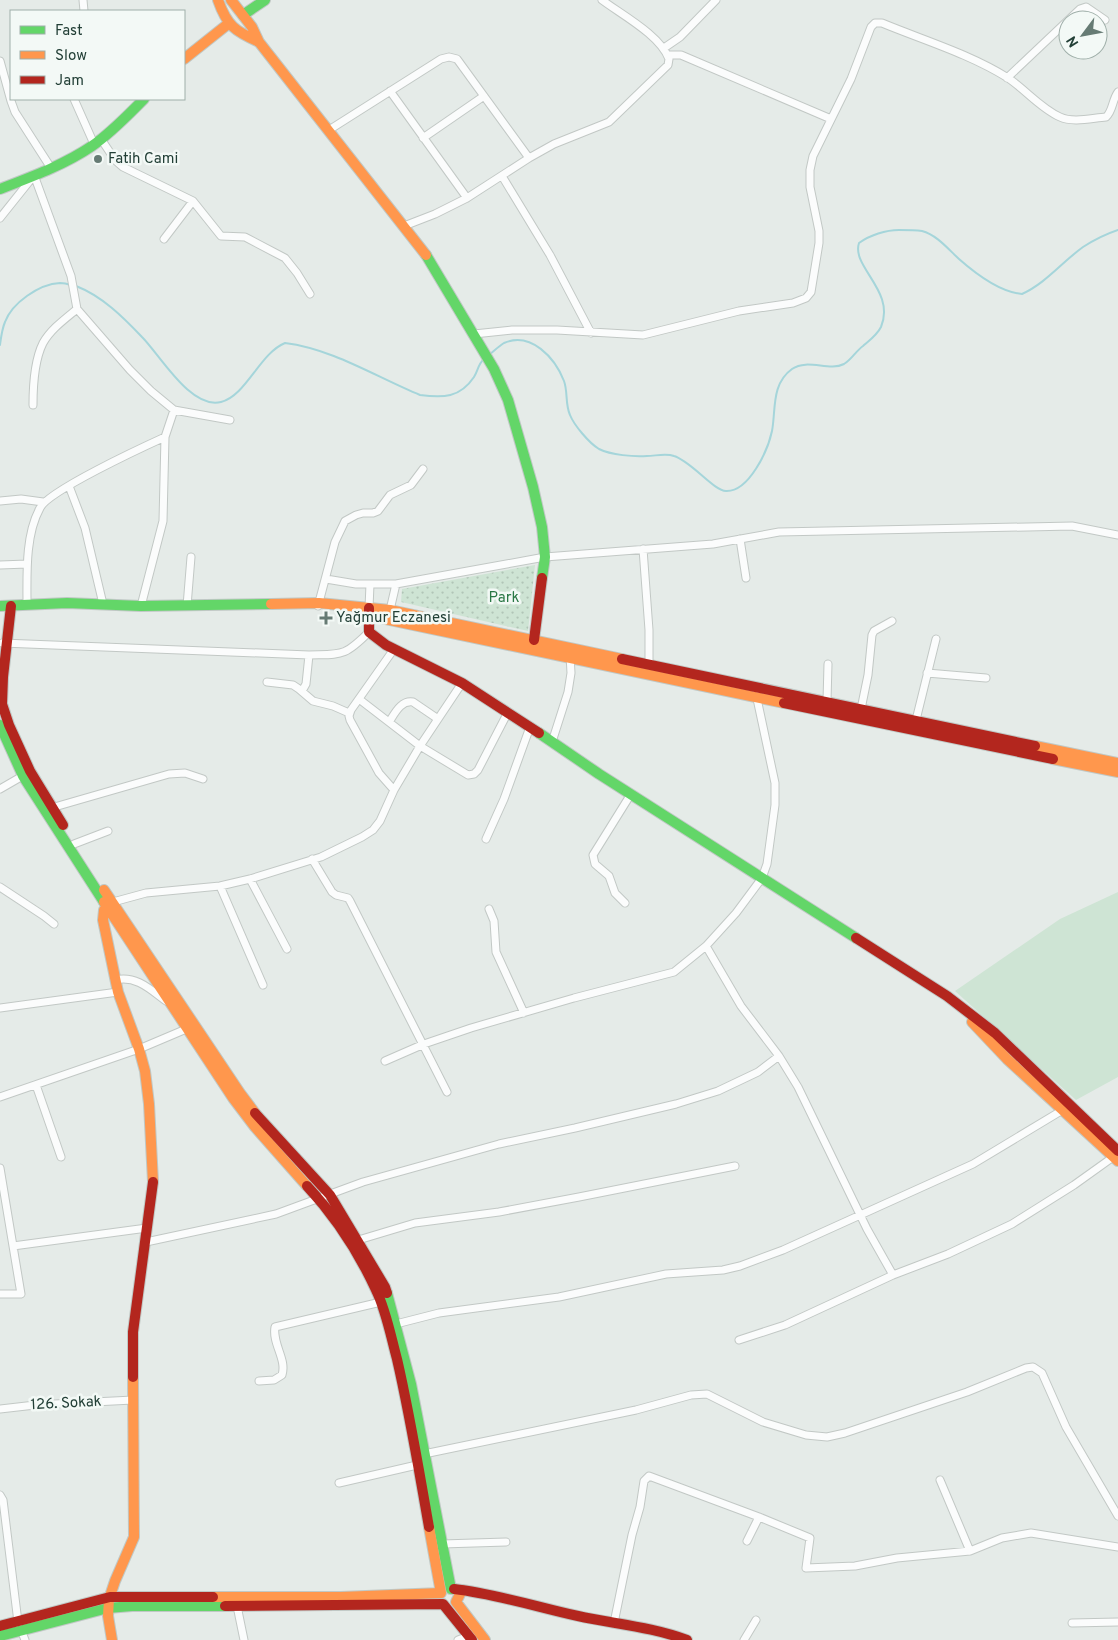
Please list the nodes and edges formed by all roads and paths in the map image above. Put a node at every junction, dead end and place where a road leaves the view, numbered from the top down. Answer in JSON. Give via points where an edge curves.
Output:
{"nodes":[{"id":1,"x":218,"y":0,"type":"edge"},
{"id":2,"x":231,"y":0,"type":"edge"},
{"id":3,"x":265,"y":0,"type":"edge"},
{"id":4,"x":602,"y":0,"type":"edge"},
{"id":5,"x":716,"y":0,"type":"edge"},
{"id":6,"x":1079,"y":10,"type":"edge"},
{"id":7,"x":1090,"y":10,"type":"edge"},
{"id":8,"x":243,"y":14,"type":"junction"},
{"id":9,"x":228,"y":24,"type":"junction"},
{"id":10,"x":1058,"y":30,"type":"edge"},
{"id":11,"x":259,"y":42,"type":"junction"},
{"id":12,"x":664,"y":48,"type":"junction"},
{"id":13,"x":668,"y":55,"type":"junction"},
{"id":14,"x":185,"y":58,"type":"edge"},
{"id":15,"x":0,"y":61,"type":"edge"},
{"id":16,"x":1007,"y":78,"type":"junction"},
{"id":17,"x":390,"y":91,"type":"junction"},
{"id":18,"x":1118,"y":92,"type":"edge"},
{"id":19,"x":484,"y":96,"type":"junction"},
{"id":20,"x":75,"y":100,"type":"edge"},
{"id":21,"x":143,"y":100,"type":"edge"},
{"id":22,"x":831,"y":119,"type":"junction"},
{"id":23,"x":329,"y":130,"type":"junction"},
{"id":24,"x":423,"y":138,"type":"junction"},
{"id":25,"x":97,"y":142,"type":"junction"},
{"id":26,"x":529,"y":158,"type":"junction"},
{"id":27,"x":51,"y":168,"type":"junction"},
{"id":28,"x":34,"y":175,"type":"junction"},
{"id":29,"x":502,"y":176,"type":"junction"},
{"id":30,"x":0,"y":189,"type":"edge"},
{"id":31,"x":467,"y":198,"type":"junction"},
{"id":32,"x":193,"y":201,"type":"junction"},
{"id":33,"x":0,"y":218,"type":"edge"},
{"id":34,"x":404,"y":226,"type":"junction"},
{"id":35,"x":164,"y":239,"type":"dead end"},
{"id":36,"x":310,"y":294,"type":"dead end"},
{"id":37,"x":76,"y":309,"type":"junction"},
{"id":38,"x":591,"y":333,"type":"junction"},
{"id":39,"x":474,"y":334,"type":"junction"},
{"id":40,"x":33,"y":405,"type":"dead end"},
{"id":41,"x":174,"y":410,"type":"junction"},
{"id":42,"x":230,"y":420,"type":"dead end"},
{"id":43,"x":165,"y":437,"type":"junction"},
{"id":44,"x":423,"y":468,"type":"dead end"},
{"id":45,"x":69,"y":486,"type":"junction"},
{"id":46,"x":0,"y":501,"type":"edge"},
{"id":47,"x":43,"y":502,"type":"junction"},
{"id":48,"x":1118,"y":535,"type":"edge"},
{"id":49,"x":740,"y":539,"type":"junction"},
{"id":50,"x":644,"y":549,"type":"junction"},
{"id":51,"x":191,"y":557,"type":"dead end"},
{"id":52,"x":545,"y":557,"type":"junction"},
{"id":53,"x":27,"y":564,"type":"junction"},
{"id":54,"x":0,"y":565,"type":"edge"},
{"id":55,"x":746,"y":578,"type":"dead end"},
{"id":56,"x":326,"y":579,"type":"junction"},
{"id":57,"x":370,"y":584,"type":"junction"},
{"id":58,"x":396,"y":584,"type":"junction"},
{"id":59,"x":103,"y":604,"type":"junction"},
{"id":60,"x":27,"y":605,"type":"junction"},
{"id":61,"x":319,"y":605,"type":"junction"},
{"id":62,"x":0,"y":606,"type":"edge"},
{"id":63,"x":11,"y":606,"type":"junction"},
{"id":64,"x":141,"y":606,"type":"junction"},
{"id":65,"x":187,"y":606,"type":"junction"},
{"id":66,"x":390,"y":610,"type":"junction"},
{"id":67,"x":368,"y":611,"type":"junction"},
{"id":68,"x":892,"y":621,"type":"dead end"},
{"id":69,"x":369,"y":632,"type":"junction"},
{"id":70,"x":4,"y":638,"type":"edge"},
{"id":71,"x":936,"y":639,"type":"dead end"},
{"id":72,"x":534,"y":640,"type":"junction"},
{"id":73,"x":570,"y":647,"type":"junction"},
{"id":74,"x":394,"y":649,"type":"junction"},
{"id":75,"x":0,"y":655,"type":"edge"},
{"id":76,"x":309,"y":655,"type":"junction"},
{"id":77,"x":570,"y":659,"type":"junction"},
{"id":78,"x":649,"y":664,"type":"junction"},
{"id":79,"x":828,"y":664,"type":"dead end"},
{"id":80,"x":928,"y":673,"type":"junction"},
{"id":81,"x":986,"y":678,"type":"dead end"},
{"id":82,"x":267,"y":682,"type":"dead end"},
{"id":83,"x":462,"y":683,"type":"junction"},
{"id":84,"x":302,"y":691,"type":"junction"},
{"id":85,"x":756,"y":692,"type":"junction"},
{"id":86,"x":359,"y":699,"type":"junction"},
{"id":87,"x":827,"y":701,"type":"junction"},
{"id":88,"x":861,"y":708,"type":"junction"},
{"id":89,"x":508,"y":712,"type":"junction"},
{"id":90,"x":349,"y":713,"type":"junction"},
{"id":91,"x":438,"y":719,"type":"junction"},
{"id":92,"x":916,"y":720,"type":"junction"},
{"id":93,"x":389,"y":722,"type":"junction"},
{"id":94,"x":0,"y":725,"type":"edge"},
{"id":95,"x":530,"y":727,"type":"junction"},
{"id":96,"x":552,"y":742,"type":"junction"},
{"id":97,"x":420,"y":746,"type":"junction"},
{"id":98,"x":1118,"y":763,"type":"edge"},
{"id":99,"x":1118,"y":772,"type":"edge"},
{"id":100,"x":27,"y":773,"type":"junction"},
{"id":101,"x":203,"y":779,"type":"dead end"},
{"id":102,"x":0,"y":789,"type":"edge"},
{"id":103,"x":394,"y":790,"type":"junction"},
{"id":104,"x":631,"y":794,"type":"junction"},
{"id":105,"x":49,"y":809,"type":"junction"},
{"id":106,"x":108,"y":831,"type":"dead end"},
{"id":107,"x":486,"y":839,"type":"dead end"},
{"id":108,"x":74,"y":844,"type":"junction"},
{"id":109,"x":312,"y":859,"type":"junction"},
{"id":110,"x":762,"y":878,"type":"junction"},
{"id":111,"x":250,"y":879,"type":"junction"},
{"id":112,"x":220,"y":886,"type":"junction"},
{"id":113,"x":1,"y":889,"type":"edge"},
{"id":114,"x":625,"y":903,"type":"dead end"},
{"id":115,"x":110,"y":904,"type":"junction"},
{"id":116,"x":489,"y":909,"type":"dead end"},
{"id":117,"x":54,"y":924,"type":"dead end"},
{"id":118,"x":125,"y":927,"type":"junction"},
{"id":119,"x":106,"y":934,"type":"junction"},
{"id":120,"x":706,"y":946,"type":"junction"},
{"id":121,"x":287,"y":949,"type":"dead end"},
{"id":122,"x":115,"y":980,"type":"junction"},
{"id":123,"x":263,"y":985,"type":"dead end"},
{"id":124,"x":118,"y":992,"type":"junction"},
{"id":125,"x":170,"y":1004,"type":"junction"},
{"id":126,"x":0,"y":1008,"type":"edge"},
{"id":127,"x":524,"y":1012,"type":"junction"},
{"id":128,"x":191,"y":1027,"type":"junction"},
{"id":129,"x":424,"y":1044,"type":"junction"},
{"id":130,"x":139,"y":1050,"type":"junction"},
{"id":131,"x":779,"y":1056,"type":"junction"},
{"id":132,"x":385,"y":1061,"type":"dead end"},
{"id":133,"x":36,"y":1085,"type":"junction"},
{"id":134,"x":448,"y":1092,"type":"dead end"},
{"id":135,"x":0,"y":1097,"type":"edge"},
{"id":136,"x":1067,"y":1107,"type":"junction"},
{"id":137,"x":1117,"y":1155,"type":"edge"},
{"id":138,"x":61,"y":1157,"type":"dead end"},
{"id":139,"x":735,"y":1166,"type":"dead end"},
{"id":140,"x":0,"y":1168,"type":"edge"},
{"id":141,"x":330,"y":1195,"type":"junction"},
{"id":142,"x":319,"y":1199,"type":"junction"},
{"id":143,"x":860,"y":1215,"type":"junction"},
{"id":144,"x":147,"y":1228,"type":"junction"},
{"id":145,"x":146,"y":1242,"type":"junction"},
{"id":146,"x":354,"y":1242,"type":"junction"},
{"id":147,"x":13,"y":1246,"type":"junction"},
{"id":148,"x":893,"y":1275,"type":"junction"},
{"id":149,"x":0,"y":1294,"type":"edge"},
{"id":150,"x":380,"y":1302,"type":"junction"},
{"id":151,"x":396,"y":1324,"type":"junction"},
{"id":152,"x":739,"y":1340,"type":"dead end"},
{"id":153,"x":259,"y":1381,"type":"dead end"},
{"id":154,"x":132,"y":1400,"type":"junction"},
{"id":155,"x":0,"y":1409,"type":"edge"},
{"id":156,"x":424,"y":1454,"type":"junction"},
{"id":157,"x":417,"y":1465,"type":"junction"},
{"id":158,"x":940,"y":1480,"type":"dead end"},
{"id":159,"x":339,"y":1483,"type":"dead end"},
{"id":160,"x":0,"y":1495,"type":"edge"},
{"id":161,"x":1118,"y":1516,"type":"edge"},
{"id":162,"x":759,"y":1517,"type":"junction"},
{"id":163,"x":747,"y":1541,"type":"dead end"},
{"id":164,"x":506,"y":1542,"type":"dead end"},
{"id":165,"x":442,"y":1544,"type":"junction"},
{"id":166,"x":1118,"y":1547,"type":"edge"},
{"id":167,"x":970,"y":1551,"type":"junction"},
{"id":168,"x":462,"y":1590,"type":"junction"},
{"id":169,"x":445,"y":1595,"type":"junction"},
{"id":170,"x":110,"y":1597,"type":"junction"},
{"id":171,"x":456,"y":1602,"type":"junction"},
{"id":172,"x":237,"y":1606,"type":"junction"},
{"id":173,"x":108,"y":1608,"type":"junction"},
{"id":174,"x":756,"y":1620,"type":"dead end"},
{"id":175,"x":1118,"y":1622,"type":"edge"},
{"id":176,"x":614,"y":1623,"type":"junction"},
{"id":177,"x":1072,"y":1623,"type":"dead end"},
{"id":178,"x":0,"y":1626,"type":"edge"},
{"id":179,"x":21,"y":1631,"type":"edge"},
{"id":180,"x":0,"y":1636,"type":"edge"},
{"id":181,"x":470,"y":1638,"type":"edge"},
{"id":182,"x":112,"y":1640,"type":"edge"},
{"id":183,"x":244,"y":1640,"type":"edge"},
{"id":184,"x":458,"y":1640,"type":"edge"},
{"id":185,"x":485,"y":1640,"type":"edge"},
{"id":186,"x":687,"y":1640,"type":"edge"},
{"id":187,"x":744,"y":1640,"type":"edge"}],
"edges":[{"from":1,"to":9,"type":"street"},
{"from":2,"to":8,"type":"street"},
{"from":3,"to":8,"type":"street"},
{"from":4,"to":12,"type":"street"},
{"from":5,"to":12,"type":"street","via":[[680,37]]},
{"from":6,"to":7,"type":"street","via":[[1086,7]]},
{"from":8,"to":9,"type":"street","via":[[241,22]]},
{"from":8,"to":11,"type":"street"},
{"from":9,"to":11,"type":"street"},
{"from":9,"to":14,"type":"street"},
{"from":10,"to":16,"type":"street"},
{"from":11,"to":23,"type":"street"},
{"from":12,"to":13,"type":"street"},
{"from":13,"to":22,"type":"street","via":[[681,55]]},
{"from":13,"to":26,"type":"street","via":[[668,65],[613,119]]},
{"from":15,"to":27,"type":"street","via":[[15,112]]},
{"from":16,"to":18,"type":"street","via":[[1066,119],[1108,116]]},
{"from":16,"to":22,"type":"street","via":[[969,58],[875,23]]},
{"from":17,"to":19,"type":"street","via":[[449,57],[457,59]]},
{"from":17,"to":23,"type":"street"},
{"from":17,"to":24,"type":"street"},
{"from":19,"to":24,"type":"street"},
{"from":19,"to":26,"type":"street"},
{"from":20,"to":25,"type":"street"},
{"from":21,"to":25,"type":"street"},
{"from":22,"to":38,"type":"street","via":[[813,156],[810,170],[819,243],[811,292],[806,298],[702,319],[643,335]]},
{"from":23,"to":34,"type":"street"},
{"from":24,"to":31,"type":"street"},
{"from":25,"to":27,"type":"street"},
{"from":25,"to":32,"type":"street","via":[[123,167]]},
{"from":26,"to":29,"type":"street"},
{"from":27,"to":28,"type":"street"},
{"from":28,"to":30,"type":"street"},
{"from":28,"to":33,"type":"street"},
{"from":28,"to":37,"type":"street","via":[[71,276]]},
{"from":29,"to":31,"type":"street"},
{"from":29,"to":38,"type":"street"},
{"from":31,"to":34,"type":"street"},
{"from":32,"to":35,"type":"street"},
{"from":32,"to":36,"type":"street","via":[[221,236],[245,237],[285,258]]},
{"from":34,"to":39,"type":"street","via":[[428,257]]},
{"from":37,"to":40,"type":"street","via":[[43,344],[34,380]]},
{"from":37,"to":41,"type":"street","via":[[130,370]]},
{"from":38,"to":39,"type":"street","via":[[512,330]]},
{"from":39,"to":52,"type":"street","via":[[508,400],[542,527]]},
{"from":41,"to":42,"type":"street"},
{"from":41,"to":43,"type":"street"},
{"from":43,"to":45,"type":"street"},
{"from":43,"to":64,"type":"street","via":[[163,521]]},
{"from":44,"to":56,"type":"street","via":[[411,485],[390,495],[378,511],[356,515],[345,521],[335,542]]},
{"from":45,"to":47,"type":"street"},
{"from":45,"to":59,"type":"street","via":[[85,528]]},
{"from":46,"to":47,"type":"street","via":[[22,499]]},
{"from":47,"to":53,"type":"street","via":[[36,516]]},
{"from":48,"to":49,"type":"street","via":[[1072,526],[779,532]]},
{"from":49,"to":50,"type":"street"},
{"from":49,"to":55,"type":"street"},
{"from":50,"to":52,"type":"street"},
{"from":50,"to":78,"type":"street"},
{"from":51,"to":65,"type":"street"},
{"from":52,"to":58,"type":"street"},
{"from":52,"to":72,"type":"street"},
{"from":53,"to":54,"type":"street"},
{"from":53,"to":60,"type":"street"},
{"from":56,"to":57,"type":"street"},
{"from":56,"to":61,"type":"street"},
{"from":57,"to":58,"type":"street"},
{"from":57,"to":67,"type":"street"},
{"from":58,"to":66,"type":"street"},
{"from":59,"to":60,"type":"street"},
{"from":59,"to":64,"type":"street"},
{"from":60,"to":63,"type":"street"},
{"from":61,"to":65,"type":"street"},
{"from":61,"to":67,"type":"street"},
{"from":62,"to":63,"type":"street"},
{"from":63,"to":70,"type":"street"},
{"from":64,"to":65,"type":"street"},
{"from":66,"to":67,"type":"street"},
{"from":66,"to":72,"type":"street"},
{"from":67,"to":69,"type":"street"},
{"from":67,"to":77,"type":"street"},
{"from":68,"to":88,"type":"street","via":[[872,635]]},
{"from":69,"to":74,"type":"street"},
{"from":69,"to":76,"type":"street","via":[[347,652]]},
{"from":70,"to":75,"type":"street"},
{"from":70,"to":76,"type":"street"},
{"from":70,"to":100,"type":"street","via":[[2,704]]},
{"from":71,"to":80,"type":"street"},
{"from":72,"to":73,"type":"street"},
{"from":73,"to":77,"type":"street"},
{"from":73,"to":78,"type":"street"},
{"from":74,"to":83,"type":"street"},
{"from":74,"to":86,"type":"street"},
{"from":76,"to":84,"type":"street","via":[[306,684]]},
{"from":77,"to":85,"type":"street"},
{"from":77,"to":96,"type":"street","via":[[568,692]]},
{"from":78,"to":85,"type":"street"},
{"from":79,"to":87,"type":"street"},
{"from":80,"to":81,"type":"street"},
{"from":80,"to":92,"type":"street"},
{"from":82,"to":84,"type":"street","via":[[292,685]]},
{"from":83,"to":89,"type":"street"},
{"from":83,"to":91,"type":"street"},
{"from":84,"to":90,"type":"street","via":[[313,701]]},
{"from":85,"to":87,"type":"street"},
{"from":85,"to":99,"type":"street"},
{"from":85,"to":110,"type":"street","via":[[775,783],[774,815]]},
{"from":86,"to":90,"type":"street"},
{"from":86,"to":93,"type":"street"},
{"from":87,"to":88,"type":"street"},
{"from":88,"to":92,"type":"street"},
{"from":89,"to":95,"type":"street"},
{"from":89,"to":97,"type":"street","via":[[474,774],[465,774]]},
{"from":90,"to":103,"type":"street","via":[[379,773]]},
{"from":91,"to":93,"type":"street","via":[[408,701],[401,705]]},
{"from":91,"to":97,"type":"street"},
{"from":92,"to":98,"type":"street"},
{"from":93,"to":97,"type":"street"},
{"from":94,"to":100,"type":"street"},
{"from":95,"to":96,"type":"street"},
{"from":95,"to":107,"type":"street"},
{"from":96,"to":104,"type":"street"},
{"from":97,"to":103,"type":"street"},
{"from":100,"to":102,"type":"street"},
{"from":100,"to":105,"type":"street"},
{"from":101,"to":105,"type":"street","via":[[185,773],[169,774]]},
{"from":103,"to":109,"type":"street","via":[[373,830],[344,847]]},
{"from":104,"to":110,"type":"street"},
{"from":104,"to":114,"type":"street","via":[[593,855],[595,864],[609,876],[615,893]]},
{"from":105,"to":108,"type":"street"},
{"from":105,"to":115,"type":"street"},
{"from":106,"to":108,"type":"street"},
{"from":108,"to":115,"type":"street"},
{"from":109,"to":111,"type":"street"},
{"from":109,"to":129,"type":"street","via":[[332,892],[350,901]]},
{"from":110,"to":120,"type":"street"},
{"from":110,"to":136,"type":"street","via":[[947,996],[1007,1059]]},
{"from":111,"to":112,"type":"street"},
{"from":111,"to":121,"type":"street"},
{"from":112,"to":115,"type":"street","via":[[146,893]]},
{"from":112,"to":123,"type":"street"},
{"from":113,"to":117,"type":"street"},
{"from":115,"to":118,"type":"street"},
{"from":115,"to":119,"type":"street","via":[[104,910]]},
{"from":116,"to":127,"type":"street","via":[[494,921],[496,952]]},
{"from":118,"to":119,"type":"street"},
{"from":118,"to":125,"type":"street"},
{"from":118,"to":128,"type":"street"},
{"from":119,"to":122,"type":"street"},
{"from":120,"to":127,"type":"street","via":[[674,972]]},
{"from":120,"to":131,"type":"street","via":[[741,1006]]},
{"from":122,"to":124,"type":"street"},
{"from":122,"to":125,"type":"street","via":[[136,980]]},
{"from":124,"to":126,"type":"street"},
{"from":124,"to":130,"type":"street"},
{"from":125,"to":128,"type":"street"},
{"from":127,"to":129,"type":"street"},
{"from":128,"to":130,"type":"street"},
{"from":128,"to":141,"type":"street","via":[[262,1122]]},
{"from":128,"to":142,"type":"street","via":[[233,1098]]},
{"from":129,"to":132,"type":"street"},
{"from":129,"to":134,"type":"street"},
{"from":130,"to":133,"type":"street"},
{"from":130,"to":144,"type":"street","via":[[145,1071],[153,1161]]},
{"from":131,"to":141,"type":"street","via":[[758,1072],[718,1091],[676,1104],[499,1144],[363,1182]]},
{"from":131,"to":143,"type":"street","via":[[798,1087]]},
{"from":133,"to":135,"type":"street"},
{"from":133,"to":138,"type":"street"},
{"from":136,"to":137,"type":"street"},
{"from":136,"to":143,"type":"street","via":[[973,1164]]},
{"from":137,"to":148,"type":"street","via":[[1012,1224]]},
{"from":139,"to":146,"type":"street","via":[[499,1212],[415,1223]]},
{"from":140,"to":147,"type":"street"},
{"from":141,"to":142,"type":"street"},
{"from":141,"to":146,"type":"street"},
{"from":142,"to":145,"type":"street","via":[[276,1214]]},
{"from":142,"to":146,"type":"street"},
{"from":143,"to":148,"type":"street"},
{"from":143,"to":151,"type":"street","via":[[783,1250],[723,1270],[666,1274],[568,1295],[439,1313]]},
{"from":144,"to":145,"type":"street"},
{"from":144,"to":147,"type":"street"},
{"from":145,"to":154,"type":"street","via":[[134,1312]]},
{"from":146,"to":150,"type":"street"},
{"from":146,"to":151,"type":"street","via":[[385,1287]]},
{"from":147,"to":149,"type":"street","via":[[21,1294]]},
{"from":148,"to":152,"type":"street","via":[[785,1325]]},
{"from":150,"to":153,"type":"street","via":[[275,1327],[274,1336],[283,1364],[282,1375],[274,1380]]},
{"from":150,"to":157,"type":"street","via":[[403,1386]]},
{"from":151,"to":156,"type":"street"},
{"from":154,"to":155,"type":"street","name":"126. Sokak"},
{"from":154,"to":170,"type":"street","via":[[134,1537]]},
{"from":156,"to":161,"type":"street","via":[[707,1394],[763,1422],[806,1435],[827,1437],[845,1434],[1033,1367],[1042,1374],[1066,1427]]},
{"from":156,"to":165,"type":"street"},
{"from":157,"to":159,"type":"street"},
{"from":157,"to":169,"type":"street"},
{"from":158,"to":167,"type":"street"},
{"from":160,"to":179,"type":"street"},
{"from":162,"to":163,"type":"street"},
{"from":162,"to":167,"type":"street","via":[[810,1538],[806,1568],[855,1566],[897,1558]]},
{"from":162,"to":176,"type":"street","via":[[656,1478],[645,1478]]},
{"from":164,"to":165,"type":"street"},
{"from":165,"to":169,"type":"street"},
{"from":166,"to":167,"type":"street","via":[[1031,1533],[1002,1538]]},
{"from":168,"to":169,"type":"street"},
{"from":168,"to":171,"type":"street"},
{"from":168,"to":176,"type":"street"},
{"from":169,"to":170,"type":"street"},
{"from":169,"to":171,"type":"street","via":[[452,1605]]},
{"from":169,"to":172,"type":"street"},
{"from":169,"to":181,"type":"street"},
{"from":170,"to":173,"type":"street"},
{"from":170,"to":179,"type":"street"},
{"from":171,"to":185,"type":"street"},
{"from":172,"to":173,"type":"street"},
{"from":172,"to":183,"type":"street"},
{"from":173,"to":179,"type":"street"},
{"from":173,"to":182,"type":"street"},
{"from":174,"to":187,"type":"street"},
{"from":175,"to":177,"type":"street"},
{"from":176,"to":186,"type":"street","via":[[664,1632]]},
{"from":178,"to":179,"type":"street"},
{"from":179,"to":180,"type":"street"},
{"from":181,"to":184,"type":"street"}]}
